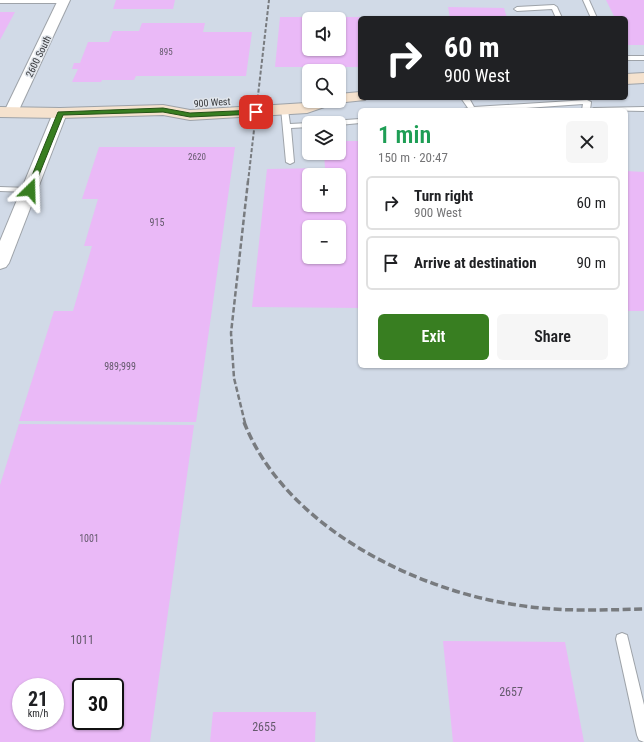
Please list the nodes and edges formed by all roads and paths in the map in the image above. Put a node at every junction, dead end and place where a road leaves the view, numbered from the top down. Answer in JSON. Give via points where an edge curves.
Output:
{"nodes":[{"id":1,"x":64,"y":0,"type":"edge"},
{"id":2,"x":586,"y":0,"type":"edge"},
{"id":3,"x":0,"y":1,"type":"edge"},
{"id":4,"x":517,"y":9,"type":"dead end"},
{"id":5,"x":558,"y":16,"type":"edge"},
{"id":6,"x":593,"y":16,"type":"edge"},
{"id":7,"x":628,"y":58,"type":"edge"},
{"id":8,"x":644,"y":58,"type":"edge"},
{"id":9,"x":628,"y":77,"type":"edge"},
{"id":10,"x":644,"y":78,"type":"edge"},
{"id":11,"x":302,"y":97,"type":"edge"},
{"id":12,"x":358,"y":97,"type":"edge"},
{"id":13,"x":346,"y":98,"type":"edge"},
{"id":14,"x":587,"y":100,"type":"edge"},
{"id":15,"x":536,"y":104,"type":"edge"},
{"id":16,"x":307,"y":108,"type":"edge"},
{"id":17,"x":502,"y":108,"type":"edge"},
{"id":18,"x":628,"y":109,"type":"edge"},
{"id":19,"x":644,"y":109,"type":"edge"},
{"id":20,"x":163,"y":110,"type":"junction"},
{"id":21,"x":284,"y":110,"type":"junction"},
{"id":22,"x":5,"y":112,"type":"edge"},
{"id":23,"x":60,"y":113,"type":"junction"},
{"id":24,"x":358,"y":121,"type":"edge"},
{"id":25,"x":346,"y":122,"type":"edge"},
{"id":26,"x":302,"y":125,"type":"edge"},
{"id":27,"x":287,"y":126,"type":"junction"},
{"id":28,"x":290,"y":162,"type":"dead end"},
{"id":29,"x":0,"y":189,"type":"edge"},
{"id":30,"x":30,"y":190,"type":"junction"},
{"id":31,"x":0,"y":263,"type":"edge"},
{"id":32,"x":622,"y":639,"type":"dead end"},
{"id":33,"x":644,"y":735,"type":"edge"}],
"edges":[{"from":1,"to":3,"type":"lane"},
{"from":1,"to":22,"type":"street","name":"2600 South"},
{"from":2,"to":6,"type":"lane"},
{"from":4,"to":5,"type":"lane","via":[[554,7]]},
{"from":7,"to":8,"type":"lane"},
{"from":9,"to":10,"type":"main road"},
{"from":11,"to":20,"type":"main road","name":"900 West","via":[[190,102]]},
{"from":12,"to":13,"type":"main road"},
{"from":14,"to":15,"type":"lane"},
{"from":15,"to":17,"type":"lane"},
{"from":16,"to":21,"type":"main road","name":"900 West"},
{"from":18,"to":19,"type":"lane"},
{"from":20,"to":21,"type":"main road","name":"900 West","via":[[190,115]]},
{"from":20,"to":23,"type":"main road","name":"900 West"},
{"from":21,"to":27,"type":"lane"},
{"from":22,"to":23,"type":"main road","name":"900 West"},
{"from":23,"to":30,"type":"street"},
{"from":24,"to":25,"type":"lane"},
{"from":26,"to":27,"type":"lane"},
{"from":27,"to":28,"type":"lane"},
{"from":29,"to":30,"type":"lane"},
{"from":30,"to":31,"type":"street"},
{"from":32,"to":33,"type":"lane"}]}
